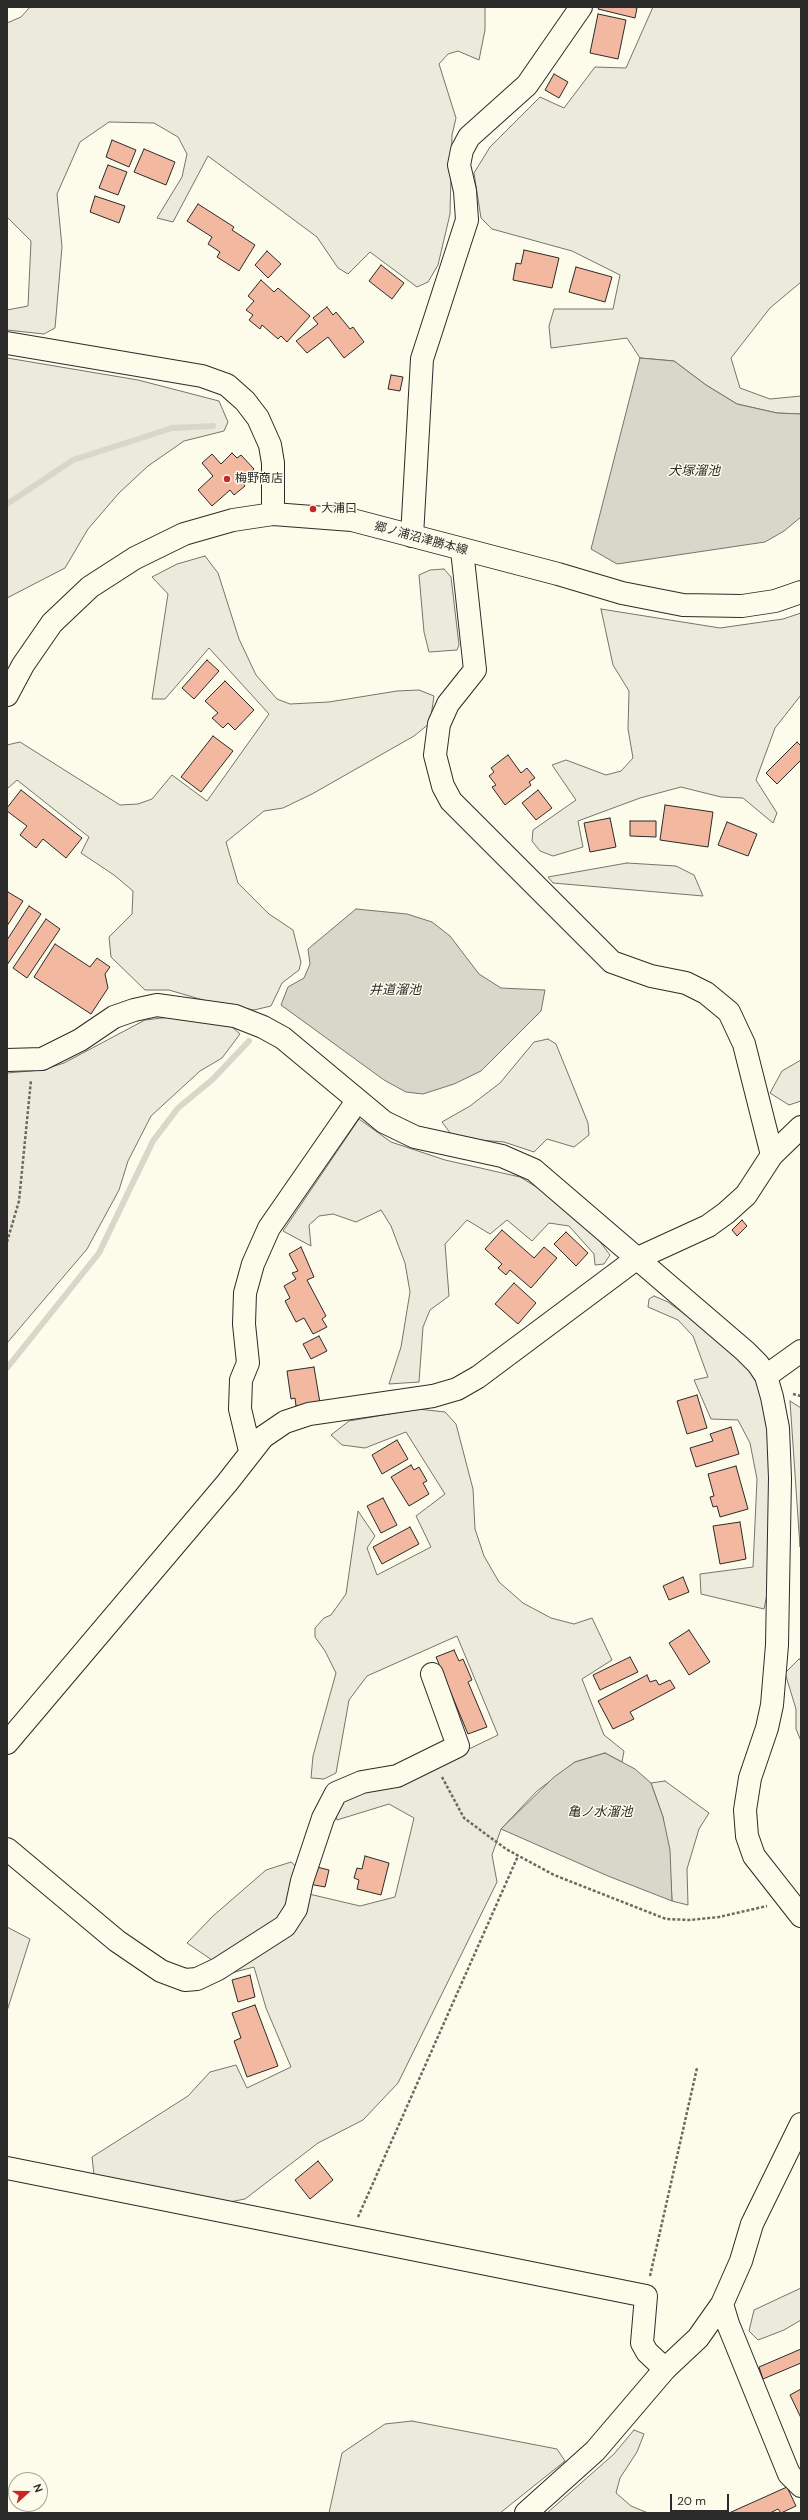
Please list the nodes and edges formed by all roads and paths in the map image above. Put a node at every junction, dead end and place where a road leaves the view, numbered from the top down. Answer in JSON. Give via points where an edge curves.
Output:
{"nodes":[{"id":1,"x":582,"y":7,"type":"edge"},
{"id":2,"x":7,"y":343,"type":"edge"},
{"id":3,"x":273,"y":514,"type":"junction"},
{"id":4,"x":412,"y":536,"type":"junction"},
{"id":5,"x":462,"y":550,"type":"junction"},
{"id":6,"x":801,"y":592,"type":"edge"},
{"id":7,"x":7,"y":695,"type":"edge"},
{"id":8,"x":7,"y":1060,"type":"edge"},
{"id":9,"x":29,"y":1060,"type":"junction"},
{"id":10,"x":357,"y":1101,"type":"junction"},
{"id":11,"x":801,"y":1127,"type":"edge"},
{"id":12,"x":772,"y":1155,"type":"junction"},
{"id":13,"x":7,"y":1242,"type":"edge"},
{"id":14,"x":636,"y":1259,"type":"junction"},
{"id":15,"x":801,"y":1351,"type":"edge"},
{"id":16,"x":766,"y":1376,"type":"junction"},
{"id":17,"x":250,"y":1451,"type":"junction"},
{"id":18,"x":432,"y":1674,"type":"dead end"},
{"id":19,"x":7,"y":1743,"type":"edge"},
{"id":20,"x":433,"y":1759,"type":"junction"},
{"id":21,"x":7,"y":1849,"type":"edge"},
{"id":22,"x":518,"y":1856,"type":"junction"},
{"id":23,"x":795,"y":1909,"type":"edge"},
{"id":24,"x":697,"y":2068,"type":"dead end"},
{"id":25,"x":798,"y":2136,"type":"edge"},
{"id":26,"x":7,"y":2168,"type":"edge"},
{"id":27,"x":350,"y":2236,"type":"junction"},
{"id":28,"x":646,"y":2296,"type":"junction"},
{"id":29,"x":722,"y":2304,"type":"junction"},
{"id":30,"x":665,"y":2369,"type":"junction"},
{"id":31,"x":801,"y":2486,"type":"edge"},
{"id":32,"x":526,"y":2513,"type":"edge"}],
"edges":[{"from":1,"to":4,"type":"street","via":[[527,85],[469,137],[462,150],[459,166],[465,191],[467,220],[422,359]]},
{"from":2,"to":3,"type":"street","via":[[202,376],[227,385],[245,401],[258,418],[270,445],[273,463]]},
{"from":3,"to":4,"type":"street","name":"郷ノ浦沼津勝本線","via":[[352,520]]},
{"from":3,"to":7,"type":"street","name":"郷ノ浦沼津勝本線","via":[[233,520],[184,534],[135,558],[90,587],[52,623]]},
{"from":4,"to":5,"type":"street","name":"郷ノ浦沼津勝本線"},
{"from":5,"to":6,"type":"street","name":"郷ノ浦沼津勝本線","via":[[622,593],[682,605],[742,606]]},
{"from":5,"to":12,"type":"street","via":[[475,670],[448,704],[439,724],[435,755],[443,786],[451,801],[612,962],[651,976],[686,983],[706,993],[729,1012],[744,1044]]},
{"from":8,"to":9,"type":"street"},
{"from":9,"to":10,"type":"street","via":[[49,1056],[80,1040],[114,1017],[134,1010],[164,1006],[235,1016],[263,1027],[283,1038]]},
{"from":9,"to":13,"type":"path","via":[[31,1080],[19,1201]]},
{"from":10,"to":14,"type":"street","via":[[384,1122],[414,1137],[502,1156],[534,1170]]},
{"from":10,"to":17,"type":"street","via":[[269,1228],[253,1264],[244,1293],[248,1363],[242,1380],[240,1409]]},
{"from":11,"to":12,"type":"street"},
{"from":12,"to":14,"type":"street","via":[[746,1195],[726,1213],[708,1226]]},
{"from":14,"to":16,"type":"street","via":[[745,1351]]},
{"from":14,"to":17,"type":"street","via":[[478,1377],[457,1389],[434,1396],[309,1414],[285,1422]]},
{"from":15,"to":16,"type":"street"},
{"from":16,"to":23,"type":"street","via":[[778,1428],[780,1478],[776,1645],[767,1728],[750,1778],[745,1810],[747,1836],[754,1856]]},
{"from":17,"to":19,"type":"street","via":[[227,1483]]},
{"from":18,"to":20,"type":"street","via":[[458,1746]]},
{"from":20,"to":21,"type":"street","via":[[397,1776],[362,1782],[336,1792],[323,1818],[302,1881],[296,1910],[285,1926],[218,1970],[197,1979],[185,1980],[161,1971],[117,1941]]},
{"from":20,"to":22,"type":"path","via":[[464,1818]]},
{"from":22,"to":23,"type":"path","via":[[554,1875],[666,1919],[689,1920]]},
{"from":22,"to":27,"type":"path"},
{"from":24,"to":28,"type":"path"},
{"from":25,"to":29,"type":"street","via":[[752,2224],[741,2261]]},
{"from":26,"to":27,"type":"street"},
{"from":27,"to":28,"type":"street"},
{"from":28,"to":30,"type":"street","via":[[642,2343],[647,2352]]},
{"from":29,"to":30,"type":"street","via":[[698,2338]]},
{"from":29,"to":31,"type":"street","via":[[789,2474]]},
{"from":30,"to":32,"type":"street","via":[[595,2452]]}]}
